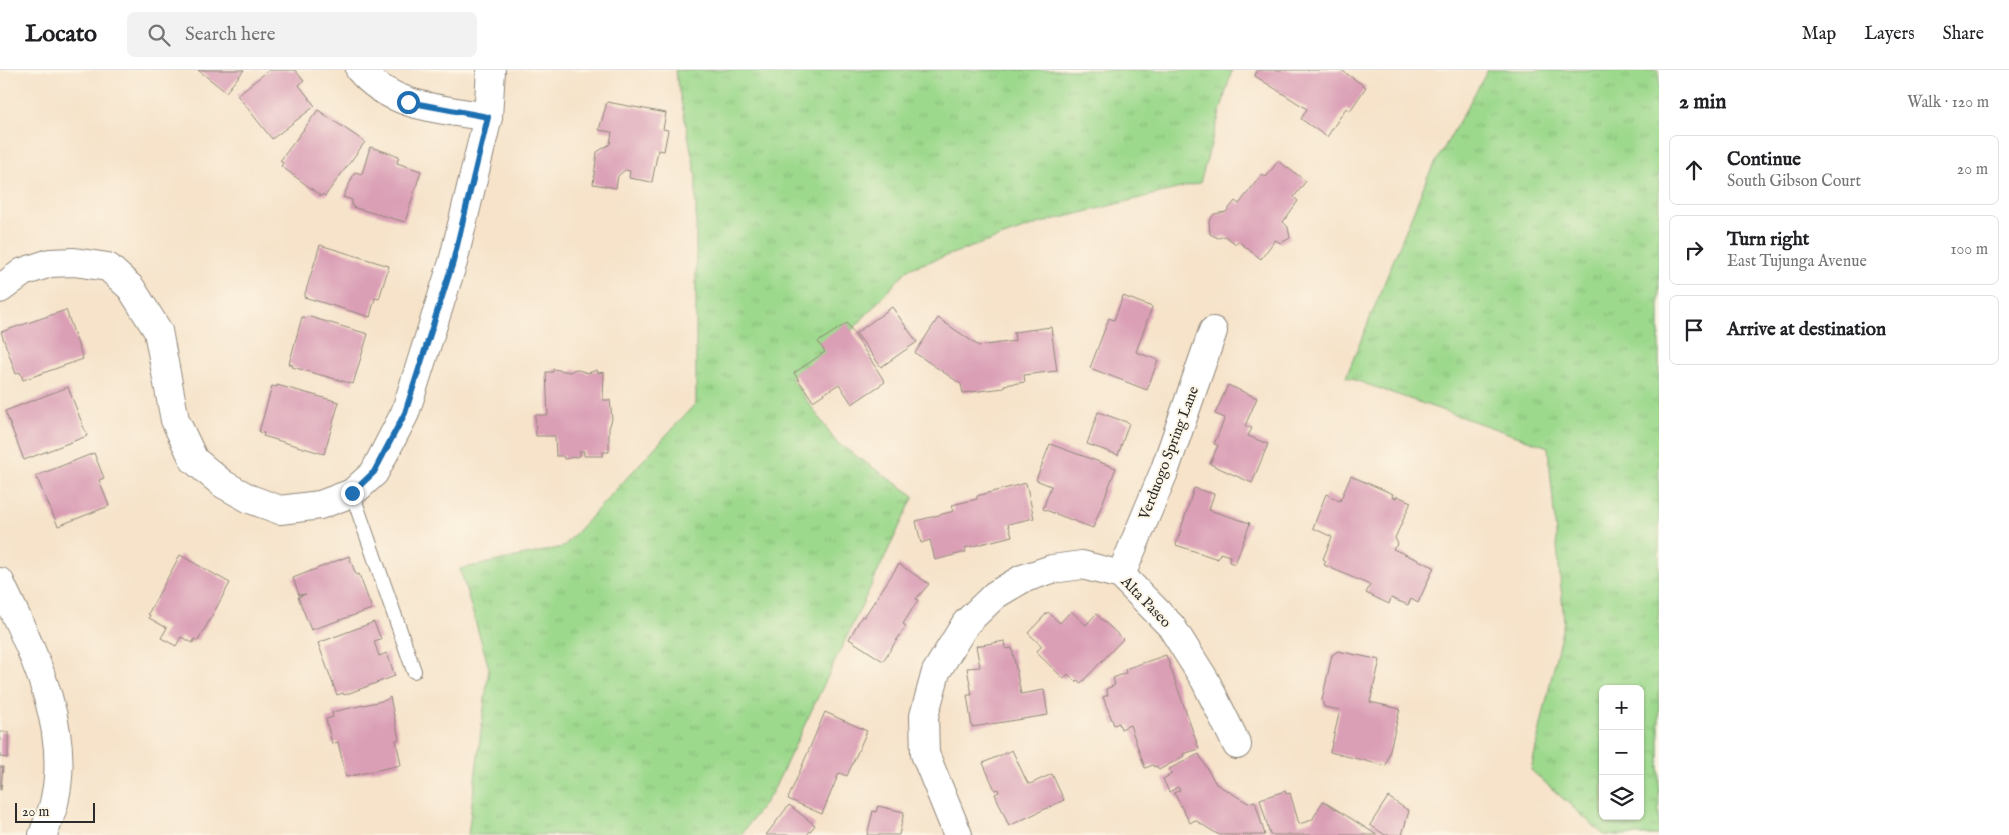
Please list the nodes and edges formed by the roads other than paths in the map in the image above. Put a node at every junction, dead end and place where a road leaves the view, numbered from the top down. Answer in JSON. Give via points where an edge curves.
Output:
{"nodes":[{"id":1,"x":360,"y":70,"type":"edge"},
{"id":2,"x":491,"y":70,"type":"edge"},
{"id":3,"x":488,"y":117,"type":"junction"},
{"id":4,"x":0,"y":289,"type":"edge"},
{"id":5,"x":1213,"y":331,"type":"dead end"},
{"id":6,"x":352,"y":493,"type":"junction"},
{"id":7,"x":1121,"y":575,"type":"junction"},
{"id":8,"x":0,"y":582,"type":"edge"},
{"id":9,"x":414,"y":670,"type":"dead end"},
{"id":10,"x":1237,"y":744,"type":"dead end"},
{"id":11,"x":43,"y":835,"type":"edge"},
{"id":12,"x":958,"y":835,"type":"edge"}],
"edges":[{"from":1,"to":3,"type":"street","via":[[388,95],[408,102]]},
{"from":2,"to":3,"type":"street"},
{"from":3,"to":6,"type":"street","via":[[453,262],[405,413],[374,472]]},
{"from":4,"to":6,"type":"street","via":[[23,272],[50,263],[74,262],[108,268],[131,288],[158,330],[175,420],[194,460],[223,484],[280,510],[320,505]]},
{"from":5,"to":7,"type":"street","name":"Verduogo Spring Lane","via":[[1164,472]]},
{"from":6,"to":9,"type":"lane"},
{"from":7,"to":10,"type":"street","name":"Alta Paseo","via":[[1171,626],[1205,680]]},
{"from":7,"to":12,"type":"street","name":"Alta Paseo","via":[[1082,565],[1052,569],[1022,579],[995,595],[966,623],[936,672],[924,716],[925,754]]},
{"from":8,"to":11,"type":"street","via":[[26,638],[50,704],[58,752],[56,798]]}]}
